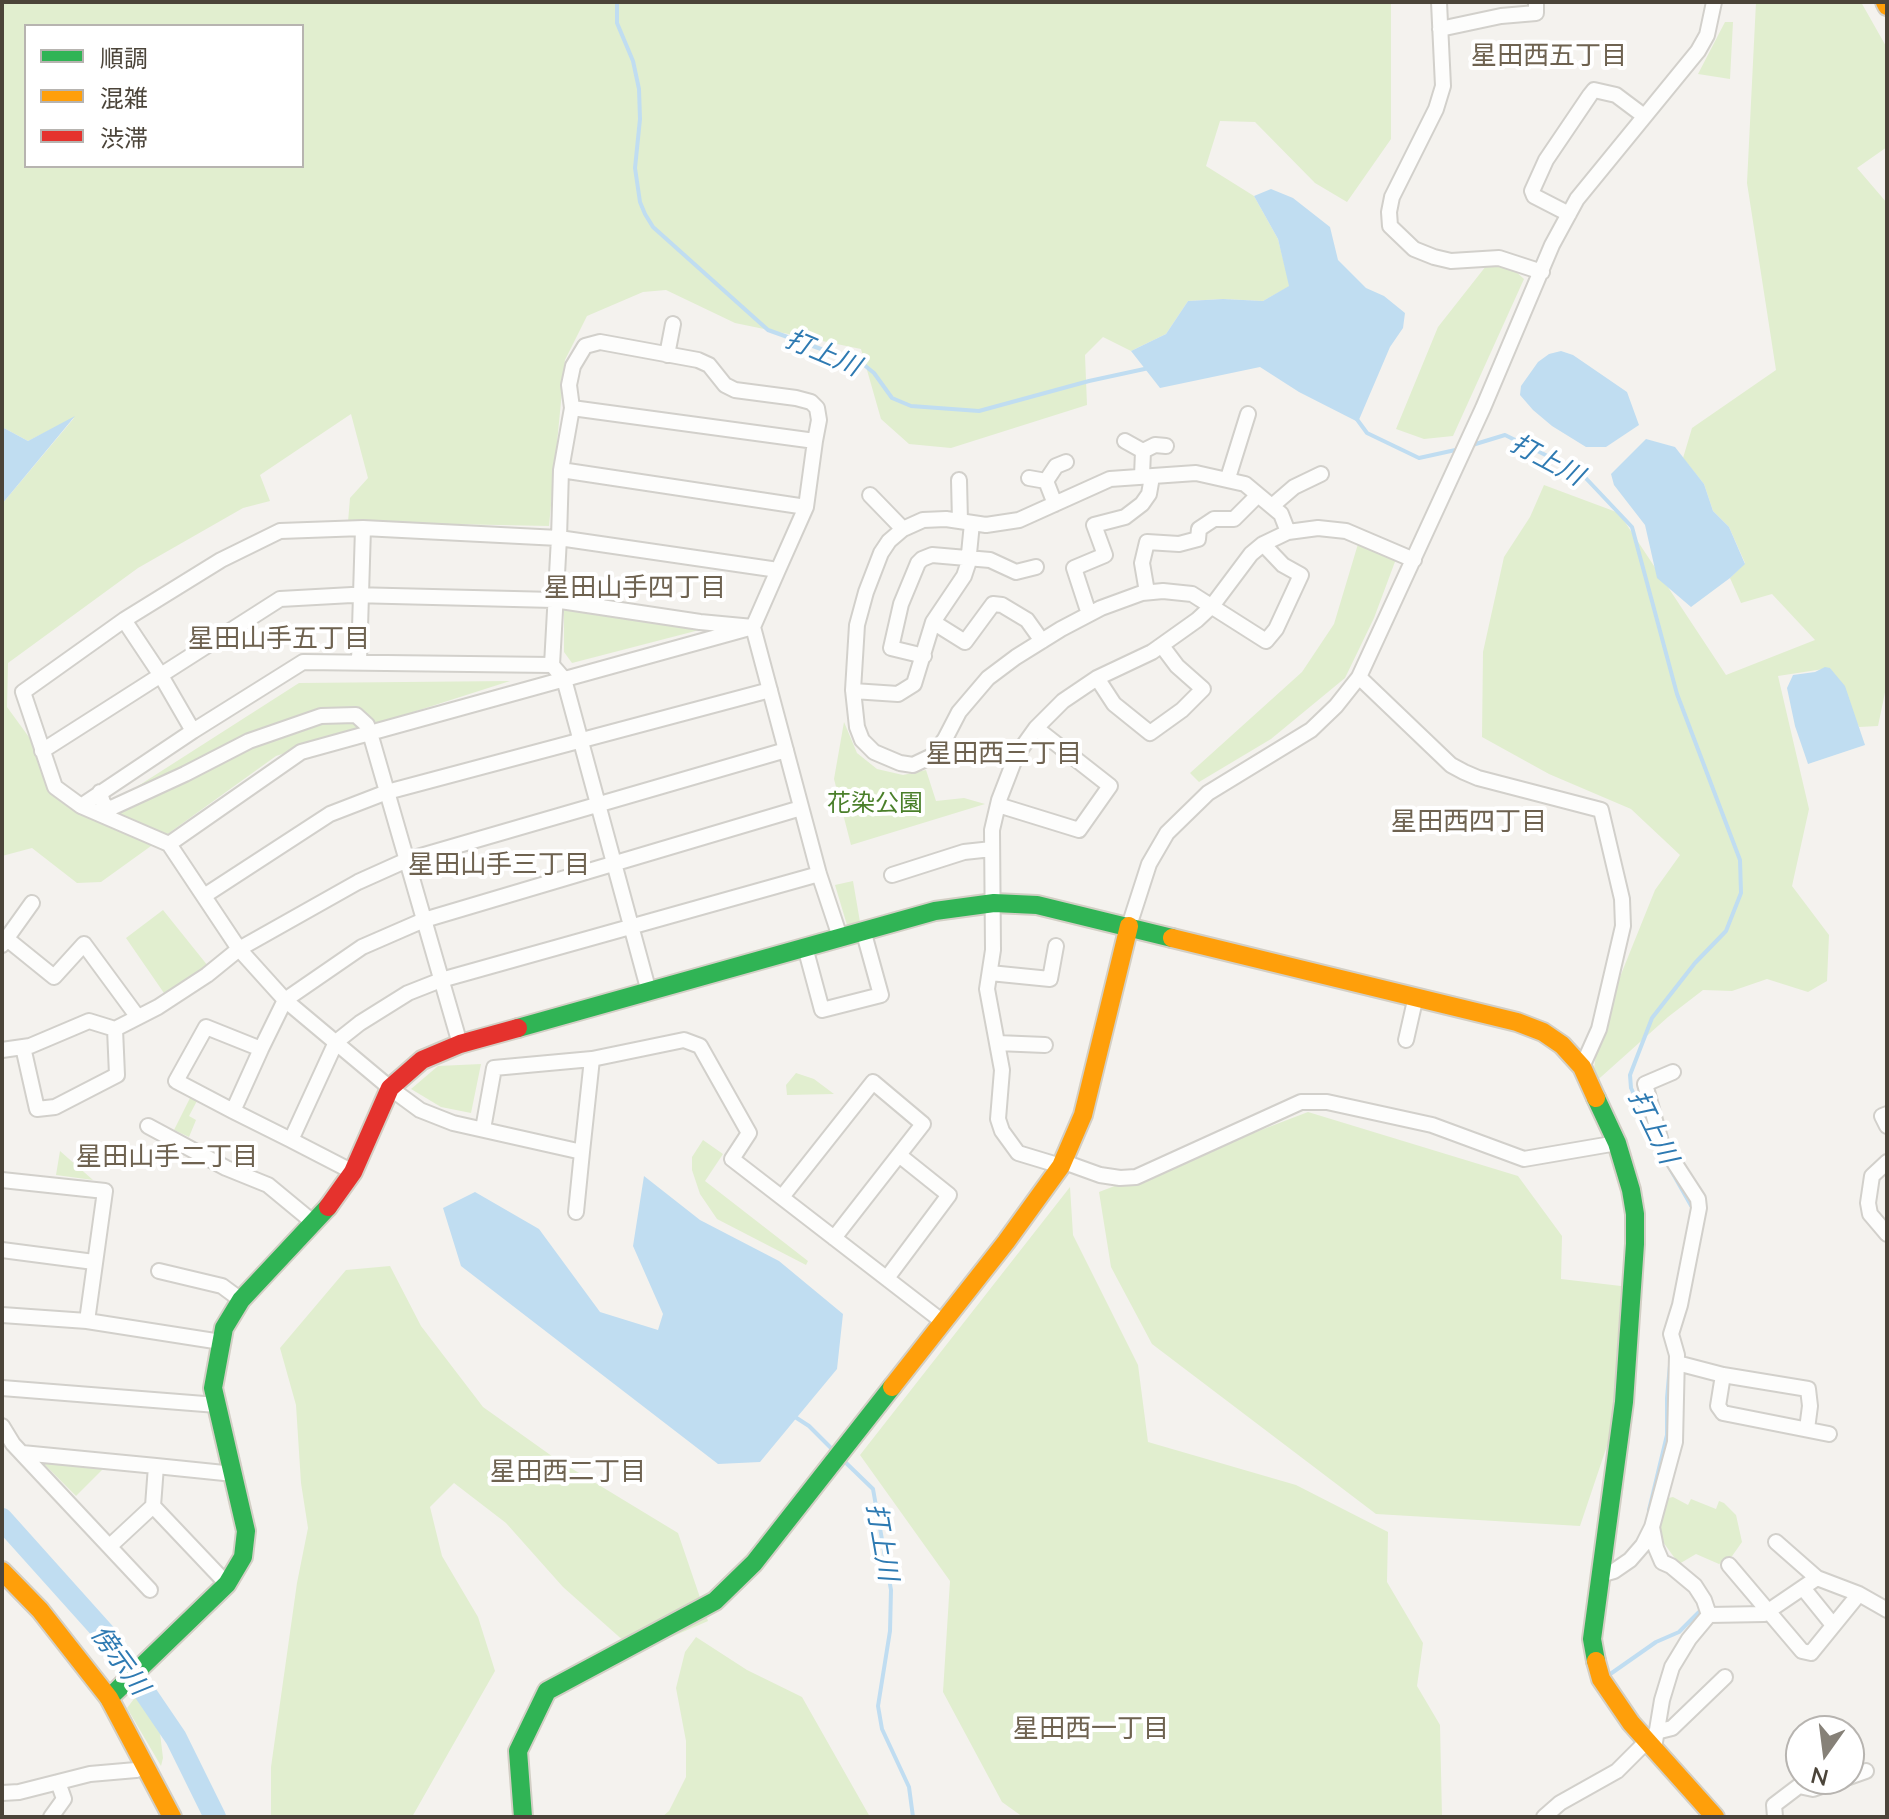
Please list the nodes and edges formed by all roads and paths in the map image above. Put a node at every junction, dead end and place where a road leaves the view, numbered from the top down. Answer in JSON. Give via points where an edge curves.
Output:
{"nodes":[{"id":1,"x":1439,"y":2,"type":"edge"},
{"id":2,"x":1536,"y":2,"type":"edge"},
{"id":3,"x":1714,"y":2,"type":"edge"},
{"id":4,"x":1440,"y":29,"type":"junction"},
{"id":5,"x":1644,"y":116,"type":"junction"},
{"id":6,"x":1569,"y":214,"type":"junction"},
{"id":7,"x":1542,"y":272,"type":"junction"},
{"id":8,"x":673,"y":324,"type":"dead end"},
{"id":9,"x":667,"y":355,"type":"junction"},
{"id":10,"x":572,"y":408,"type":"junction"},
{"id":11,"x":1248,"y":414,"type":"dead end"},
{"id":12,"x":815,"y":441,"type":"junction"},
{"id":13,"x":1125,"y":441,"type":"dead end"},
{"id":14,"x":1166,"y":446,"type":"dead end"},
{"id":15,"x":1143,"y":451,"type":"junction"},
{"id":16,"x":1066,"y":462,"type":"dead end"},
{"id":17,"x":561,"y":470,"type":"junction"},
{"id":18,"x":1321,"y":474,"type":"dead end"},
{"id":19,"x":1147,"y":477,"type":"junction"},
{"id":20,"x":1029,"y":478,"type":"dead end"},
{"id":21,"x":1228,"y":478,"type":"junction"},
{"id":22,"x":959,"y":480,"type":"dead end"},
{"id":23,"x":1046,"y":481,"type":"junction"},
{"id":24,"x":870,"y":495,"type":"dead end"},
{"id":25,"x":1258,"y":495,"type":"junction"},
{"id":26,"x":1055,"y":504,"type":"junction"},
{"id":27,"x":1272,"y":506,"type":"junction"},
{"id":28,"x":806,"y":507,"type":"junction"},
{"id":29,"x":966,"y":522,"type":"junction"},
{"id":30,"x":363,"y":528,"type":"junction"},
{"id":31,"x":903,"y":529,"type":"junction"},
{"id":32,"x":1288,"y":532,"type":"junction"},
{"id":33,"x":559,"y":538,"type":"junction"},
{"id":34,"x":1263,"y":544,"type":"junction"},
{"id":35,"x":969,"y":559,"type":"junction"},
{"id":36,"x":1414,"y":560,"type":"junction"},
{"id":37,"x":1036,"y":567,"type":"dead end"},
{"id":38,"x":778,"y":570,"type":"junction"},
{"id":39,"x":1147,"y":592,"type":"junction"},
{"id":40,"x":361,"y":595,"type":"junction"},
{"id":41,"x":554,"y":600,"type":"junction"},
{"id":42,"x":1212,"y":606,"type":"junction"},
{"id":43,"x":1089,"y":614,"type":"junction"},
{"id":44,"x":124,"y":620,"type":"junction"},
{"id":45,"x":933,"y":622,"type":"junction"},
{"id":46,"x":753,"y":627,"type":"junction"},
{"id":47,"x":1042,"y":641,"type":"junction"},
{"id":48,"x":1162,"y":646,"type":"junction"},
{"id":49,"x":924,"y":656,"type":"junction"},
{"id":50,"x":359,"y":661,"type":"junction"},
{"id":51,"x":552,"y":665,"type":"junction"},
{"id":52,"x":160,"y":674,"type":"junction"},
{"id":53,"x":1359,"y":677,"type":"junction"},
{"id":54,"x":1097,"y":678,"type":"junction"},
{"id":55,"x":564,"y":679,"type":"junction"},
{"id":56,"x":770,"y":690,"type":"junction"},
{"id":57,"x":853,"y":691,"type":"junction"},
{"id":58,"x":1036,"y":728,"type":"junction"},
{"id":59,"x":193,"y":731,"type":"junction"},
{"id":60,"x":370,"y":733,"type":"junction"},
{"id":61,"x":580,"y":741,"type":"junction"},
{"id":62,"x":786,"y":750,"type":"junction"},
{"id":63,"x":42,"y":751,"type":"junction"},
{"id":64,"x":100,"y":792,"type":"junction"},
{"id":65,"x":387,"y":792,"type":"junction"},
{"id":66,"x":998,"y":805,"type":"junction"},
{"id":67,"x":81,"y":806,"type":"junction"},
{"id":68,"x":598,"y":806,"type":"junction"},
{"id":69,"x":801,"y":808,"type":"junction"},
{"id":70,"x":169,"y":844,"type":"junction"},
{"id":71,"x":992,"y":849,"type":"junction"},
{"id":72,"x":407,"y":860,"type":"junction"},
{"id":73,"x":614,"y":864,"type":"junction"},
{"id":74,"x":819,"y":874,"type":"junction"},
{"id":75,"x":892,"y":875,"type":"dead end"},
{"id":76,"x":204,"y":896,"type":"junction"},
{"id":77,"x":32,"y":903,"type":"dead end"},
{"id":78,"x":994,"y":903,"type":"junction"},
{"id":79,"x":424,"y":920,"type":"junction"},
{"id":80,"x":1129,"y":926,"type":"junction"},
{"id":81,"x":632,"y":928,"type":"junction"},
{"id":82,"x":863,"y":930,"type":"junction"},
{"id":83,"x":840,"y":937,"type":"junction"},
{"id":84,"x":4,"y":942,"type":"edge"},
{"id":85,"x":1056,"y":946,"type":"dead end"},
{"id":86,"x":805,"y":947,"type":"junction"},
{"id":87,"x":239,"y":949,"type":"junction"},
{"id":88,"x":990,"y":973,"type":"junction"},
{"id":89,"x":441,"y":980,"type":"junction"},
{"id":90,"x":649,"y":992,"type":"junction"},
{"id":91,"x":1416,"y":996,"type":"junction"},
{"id":92,"x":285,"y":1000,"type":"junction"},
{"id":93,"x":137,"y":1016,"type":"junction"},
{"id":94,"x":115,"y":1029,"type":"junction"},
{"id":95,"x":1406,"y":1040,"type":"dead end"},
{"id":96,"x":336,"y":1042,"type":"junction"},
{"id":97,"x":997,"y":1043,"type":"junction"},
{"id":98,"x":460,"y":1044,"type":"junction"},
{"id":99,"x":1045,"y":1045,"type":"dead end"},
{"id":100,"x":23,"y":1047,"type":"junction"},
{"id":101,"x":261,"y":1049,"type":"junction"},
{"id":102,"x":2,"y":1050,"type":"edge"},
{"id":103,"x":592,"y":1059,"type":"junction"},
{"id":104,"x":1582,"y":1067,"type":"junction"},
{"id":105,"x":1673,"y":1072,"type":"dead end"},
{"id":106,"x":390,"y":1088,"type":"junction"},
{"id":107,"x":233,"y":1111,"type":"junction"},
{"id":108,"x":1887,"y":1114,"type":"edge"},
{"id":109,"x":148,"y":1126,"type":"dead end"},
{"id":110,"x":1887,"y":1126,"type":"edge"},
{"id":111,"x":483,"y":1129,"type":"junction"},
{"id":112,"x":291,"y":1140,"type":"junction"},
{"id":113,"x":1617,"y":1143,"type":"junction"},
{"id":114,"x":582,"y":1152,"type":"junction"},
{"id":115,"x":899,"y":1155,"type":"junction"},
{"id":116,"x":1887,"y":1162,"type":"edge"},
{"id":117,"x":1063,"y":1164,"type":"junction"},
{"id":118,"x":353,"y":1172,"type":"junction"},
{"id":119,"x":2,"y":1180,"type":"edge"},
{"id":120,"x":782,"y":1197,"type":"junction"},
{"id":121,"x":576,"y":1212,"type":"dead end"},
{"id":122,"x":314,"y":1223,"type":"junction"},
{"id":123,"x":1887,"y":1234,"type":"edge"},
{"id":124,"x":834,"y":1238,"type":"junction"},
{"id":125,"x":2,"y":1250,"type":"edge"},
{"id":126,"x":94,"y":1262,"type":"junction"},
{"id":127,"x":159,"y":1271,"type":"dead end"},
{"id":128,"x":887,"y":1278,"type":"junction"},
{"id":129,"x":241,"y":1300,"type":"junction"},
{"id":130,"x":2,"y":1315,"type":"edge"},
{"id":131,"x":87,"y":1321,"type":"junction"},
{"id":132,"x":943,"y":1322,"type":"junction"},
{"id":133,"x":221,"y":1342,"type":"junction"},
{"id":134,"x":1677,"y":1363,"type":"junction"},
{"id":135,"x":1723,"y":1375,"type":"junction"},
{"id":136,"x":2,"y":1388,"type":"edge"},
{"id":137,"x":217,"y":1405,"type":"junction"},
{"id":138,"x":2,"y":1426,"type":"edge"},
{"id":139,"x":1807,"y":1429,"type":"junction"},
{"id":140,"x":1829,"y":1434,"type":"dead end"},
{"id":141,"x":13,"y":1450,"type":"edge"},
{"id":142,"x":156,"y":1466,"type":"junction"},
{"id":143,"x":234,"y":1474,"type":"junction"},
{"id":144,"x":153,"y":1506,"type":"junction"},
{"id":145,"x":1652,"y":1527,"type":"junction"},
{"id":146,"x":1776,"y":1542,"type":"dead end"},
{"id":147,"x":110,"y":1546,"type":"junction"},
{"id":148,"x":1729,"y":1565,"type":"dead end"},
{"id":149,"x":2,"y":1571,"type":"edge"},
{"id":150,"x":1600,"y":1575,"type":"junction"},
{"id":151,"x":1817,"y":1578,"type":"junction"},
{"id":152,"x":227,"y":1584,"type":"junction"},
{"id":153,"x":1803,"y":1588,"type":"junction"},
{"id":154,"x":150,"y":1590,"type":"dead end"},
{"id":155,"x":1859,"y":1594,"type":"junction"},
{"id":156,"x":1887,"y":1610,"type":"edge"},
{"id":157,"x":1769,"y":1611,"type":"junction"},
{"id":158,"x":1709,"y":1615,"type":"junction"},
{"id":159,"x":1833,"y":1625,"type":"junction"},
{"id":160,"x":1725,"y":1677,"type":"dead end"},
{"id":161,"x":109,"y":1698,"type":"junction"},
{"id":162,"x":1653,"y":1740,"type":"junction"},
{"id":163,"x":145,"y":1766,"type":"junction"},
{"id":164,"x":58,"y":1782,"type":"junction"},
{"id":165,"x":2,"y":1793,"type":"edge"},
{"id":166,"x":1787,"y":1795,"type":"edge"},
{"id":167,"x":51,"y":1817,"type":"edge"},
{"id":168,"x":172,"y":1817,"type":"edge"},
{"id":169,"x":523,"y":1817,"type":"edge"},
{"id":170,"x":1544,"y":1817,"type":"edge"},
{"id":171,"x":1715,"y":1817,"type":"edge"},
{"id":172,"x":1775,"y":1817,"type":"edge"}],
"edges":[{"from":1,"to":4,"type":"street"},
{"from":2,"to":4,"type":"street","via":[[1536,13]]},
{"from":3,"to":5,"type":"street","via":[[1698,51]]},
{"from":4,"to":7,"type":"street","via":[[1443,86],[1392,197],[1390,226],[1414,249],[1434,257],[1499,258]]},
{"from":5,"to":6,"type":"street"},
{"from":5,"to":6,"type":"street","via":[[1616,95],[1594,90],[1590,95],[1546,160],[1532,191]]},
{"from":6,"to":7,"type":"street"},
{"from":7,"to":36,"type":"street"},
{"from":8,"to":9,"type":"street"},
{"from":9,"to":10,"type":"street","via":[[600,342],[585,346],[569,385]]},
{"from":9,"to":12,"type":"street","via":[[709,365],[735,390],[811,402],[819,420]]},
{"from":10,"to":12,"type":"street"},
{"from":10,"to":17,"type":"street"},
{"from":11,"to":21,"type":"street"},
{"from":12,"to":28,"type":"street"},
{"from":13,"to":15,"type":"street"},
{"from":14,"to":15,"type":"street"},
{"from":15,"to":19,"type":"street"},
{"from":16,"to":23,"type":"street"},
{"from":17,"to":28,"type":"street"},
{"from":17,"to":33,"type":"street"},
{"from":18,"to":27,"type":"street"},
{"from":19,"to":21,"type":"street","via":[[1196,473]]},
{"from":19,"to":26,"type":"street","via":[[1110,479]]},
{"from":19,"to":43,"type":"street","via":[[1149,494],[1142,504],[1125,517],[1094,525],[1105,555],[1074,568]]},
{"from":20,"to":23,"type":"street"},
{"from":21,"to":25,"type":"street"},
{"from":22,"to":29,"type":"street"},
{"from":23,"to":26,"type":"street"},
{"from":24,"to":31,"type":"street"},
{"from":25,"to":27,"type":"street"},
{"from":25,"to":39,"type":"street","via":[[1234,519],[1214,519],[1199,529],[1198,539],[1147,542],[1142,563]]},
{"from":26,"to":29,"type":"street","via":[[1019,520]]},
{"from":27,"to":32,"type":"street"},
{"from":28,"to":38,"type":"street"},
{"from":29,"to":31,"type":"street","via":[[923,520]]},
{"from":29,"to":35,"type":"street"},
{"from":30,"to":33,"type":"street"},
{"from":30,"to":40,"type":"street"},
{"from":30,"to":44,"type":"street","via":[[280,531],[221,560]]},
{"from":31,"to":57,"type":"street","via":[[881,553],[866,592],[857,625]]},
{"from":32,"to":34,"type":"street"},
{"from":32,"to":36,"type":"street","via":[[1346,531]]},
{"from":33,"to":38,"type":"street"},
{"from":33,"to":41,"type":"street"},
{"from":34,"to":42,"type":"street"},
{"from":34,"to":42,"type":"street","via":[[1301,575],[1276,629],[1266,641]]},
{"from":35,"to":37,"type":"street","via":[[990,560],[1016,572]]},
{"from":35,"to":45,"type":"street","via":[[958,588]]},
{"from":35,"to":49,"type":"street","via":[[932,555],[918,563],[891,648]]},
{"from":36,"to":53,"type":"street"},
{"from":38,"to":46,"type":"street"},
{"from":39,"to":42,"type":"street","via":[[1192,594]]},
{"from":39,"to":43,"type":"street"},
{"from":40,"to":41,"type":"street"},
{"from":40,"to":50,"type":"street"},
{"from":40,"to":52,"type":"street","via":[[280,599]]},
{"from":41,"to":46,"type":"street"},
{"from":41,"to":51,"type":"street"},
{"from":42,"to":48,"type":"street"},
{"from":43,"to":47,"type":"street"},
{"from":44,"to":52,"type":"street"},
{"from":44,"to":63,"type":"street","via":[[23,692]]},
{"from":45,"to":47,"type":"street","via":[[965,642],[993,604],[1002,605],[1027,620]]},
{"from":45,"to":49,"type":"street"},
{"from":46,"to":55,"type":"street"},
{"from":46,"to":56,"type":"street"},
{"from":47,"to":57,"type":"street","via":[[988,678],[932,756],[913,765],[886,759],[862,740]]},
{"from":48,"to":54,"type":"street"},
{"from":48,"to":54,"type":"street","via":[[1203,689],[1150,733],[1114,704]]},
{"from":49,"to":57,"type":"street","via":[[908,690],[885,695]]},
{"from":50,"to":51,"type":"street"},
{"from":50,"to":59,"type":"street","via":[[303,662]]},
{"from":51,"to":55,"type":"street"},
{"from":52,"to":59,"type":"street"},
{"from":52,"to":63,"type":"street"},
{"from":53,"to":80,"type":"street","via":[[1311,730],[1208,793],[1167,833],[1149,864]]},
{"from":53,"to":104,"type":"street","via":[[1451,765],[1478,778],[1601,810],[1622,899],[1623,926],[1599,1029]]},
{"from":54,"to":58,"type":"street"},
{"from":55,"to":60,"type":"street"},
{"from":55,"to":61,"type":"street"},
{"from":56,"to":61,"type":"street"},
{"from":56,"to":62,"type":"street"},
{"from":58,"to":66,"type":"street","via":[[1016,756]]},
{"from":58,"to":66,"type":"street","via":[[1110,786],[1079,830]]},
{"from":59,"to":64,"type":"street"},
{"from":60,"to":64,"type":"street","via":[[356,715],[321,716],[249,741],[109,809]]},
{"from":60,"to":65,"type":"street"},
{"from":60,"to":70,"type":"street","via":[[301,752]]},
{"from":61,"to":65,"type":"street"},
{"from":61,"to":68,"type":"street"},
{"from":62,"to":68,"type":"street"},
{"from":62,"to":69,"type":"street"},
{"from":63,"to":67,"type":"street","via":[[55,787]]},
{"from":64,"to":67,"type":"street"},
{"from":65,"to":72,"type":"street"},
{"from":65,"to":76,"type":"street","via":[[330,814]]},
{"from":66,"to":71,"type":"street"},
{"from":67,"to":70,"type":"street"},
{"from":68,"to":72,"type":"street"},
{"from":68,"to":73,"type":"street"},
{"from":69,"to":73,"type":"street"},
{"from":69,"to":74,"type":"street"},
{"from":70,"to":76,"type":"street"},
{"from":71,"to":75,"type":"street","via":[[964,852]]},
{"from":71,"to":78,"type":"street"},
{"from":72,"to":79,"type":"street"},
{"from":72,"to":87,"type":"street"},
{"from":73,"to":79,"type":"street"},
{"from":73,"to":81,"type":"street"},
{"from":74,"to":81,"type":"street"},
{"from":74,"to":83,"type":"street"},
{"from":76,"to":87,"type":"street"},
{"from":77,"to":84,"type":"street"},
{"from":78,"to":80,"type":"street","via":[[1037,905]]},
{"from":78,"to":82,"type":"street","via":[[935,911]]},
{"from":78,"to":88,"type":"street"},
{"from":79,"to":89,"type":"street"},
{"from":79,"to":92,"type":"street","via":[[362,947]]},
{"from":80,"to":91,"type":"street"},
{"from":80,"to":117,"type":"street","via":[[1083,1115]]},
{"from":81,"to":89,"type":"street"},
{"from":81,"to":90,"type":"street"},
{"from":82,"to":83,"type":"street"},
{"from":82,"to":86,"type":"street","via":[[881,995],[822,1010]]},
{"from":83,"to":86,"type":"street"},
{"from":84,"to":93,"type":"street","via":[[54,977],[84,944]]},
{"from":85,"to":88,"type":"street","via":[[1050,979]]},
{"from":86,"to":90,"type":"street"},
{"from":87,"to":92,"type":"street"},
{"from":87,"to":93,"type":"street","via":[[195,983]]},
{"from":88,"to":97,"type":"street","via":[[987,989]]},
{"from":89,"to":96,"type":"street","via":[[408,993]]},
{"from":89,"to":98,"type":"street"},
{"from":90,"to":98,"type":"street"},
{"from":91,"to":95,"type":"street"},
{"from":91,"to":104,"type":"street","via":[[1543,1032]]},
{"from":92,"to":96,"type":"street"},
{"from":92,"to":101,"type":"street"},
{"from":93,"to":94,"type":"street"},
{"from":94,"to":100,"type":"street","via":[[89,1021]]},
{"from":94,"to":100,"type":"street","via":[[117,1075],[55,1107],[37,1109]]},
{"from":96,"to":106,"type":"street"},
{"from":96,"to":112,"type":"street"},
{"from":97,"to":99,"type":"street"},
{"from":97,"to":117,"type":"street","via":[[1002,1131],[1018,1153]]},
{"from":98,"to":106,"type":"street","via":[[422,1060]]},
{"from":100,"to":102,"type":"street"},
{"from":101,"to":107,"type":"street"},
{"from":101,"to":107,"type":"street","via":[[206,1027],[176,1081]]},
{"from":103,"to":111,"type":"street","via":[[494,1068]]},
{"from":103,"to":114,"type":"street"},
{"from":103,"to":120,"type":"street","via":[[684,1040],[700,1046],[749,1133],[732,1159]]},
{"from":104,"to":113,"type":"street"},
{"from":105,"to":134,"type":"street","via":[[1645,1084],[1661,1142],[1698,1199],[1671,1334]]},
{"from":106,"to":111,"type":"street","via":[[420,1110]]},
{"from":106,"to":118,"type":"street"},
{"from":107,"to":112,"type":"street"},
{"from":108,"to":110,"type":"street","via":[[1882,1116]]},
{"from":109,"to":122,"type":"street","via":[[268,1185]]},
{"from":111,"to":114,"type":"street"},
{"from":112,"to":118,"type":"street"},
{"from":113,"to":117,"type":"street","via":[[1524,1159],[1432,1125],[1327,1102],[1301,1102],[1136,1177],[1100,1175]]},
{"from":113,"to":150,"type":"street","via":[[1631,1190],[1635,1244],[1624,1402]]},
{"from":114,"to":121,"type":"street"},
{"from":115,"to":120,"type":"street","via":[[923,1124],[873,1082]]},
{"from":115,"to":124,"type":"street"},
{"from":115,"to":128,"type":"street","via":[[949,1195]]},
{"from":116,"to":123,"type":"street","via":[[1872,1176],[1868,1203],[1870,1214]]},
{"from":117,"to":132,"type":"street"},
{"from":118,"to":122,"type":"street"},
{"from":119,"to":126,"type":"street","via":[[105,1191]]},
{"from":120,"to":124,"type":"street"},
{"from":122,"to":129,"type":"street"},
{"from":124,"to":128,"type":"street"},
{"from":125,"to":126,"type":"street"},
{"from":126,"to":131,"type":"street"},
{"from":127,"to":129,"type":"street","via":[[178,1269],[222,1286]]},
{"from":128,"to":132,"type":"street"},
{"from":129,"to":133,"type":"street"},
{"from":130,"to":131,"type":"street"},
{"from":131,"to":133,"type":"street"},
{"from":132,"to":169,"type":"street","via":[[754,1563],[715,1601],[547,1691],[518,1751]]},
{"from":133,"to":137,"type":"street","via":[[213,1388]]},
{"from":134,"to":135,"type":"street"},
{"from":134,"to":145,"type":"street","via":[[1675,1442]]},
{"from":135,"to":139,"type":"street","via":[[1718,1406],[1723,1413]]},
{"from":135,"to":139,"type":"street","via":[[1808,1389]]},
{"from":136,"to":137,"type":"street"},
{"from":137,"to":143,"type":"street"},
{"from":138,"to":141,"type":"street"},
{"from":139,"to":140,"type":"street"},
{"from":141,"to":142,"type":"street"},
{"from":141,"to":147,"type":"street"},
{"from":142,"to":143,"type":"street"},
{"from":142,"to":144,"type":"street"},
{"from":143,"to":152,"type":"street","via":[[246,1531],[243,1557]]},
{"from":144,"to":147,"type":"street"},
{"from":144,"to":152,"type":"street"},
{"from":145,"to":150,"type":"street","via":[[1630,1560]]},
{"from":145,"to":158,"type":"street","via":[[1662,1562],[1695,1586]]},
{"from":146,"to":151,"type":"street"},
{"from":147,"to":154,"type":"street"},
{"from":148,"to":157,"type":"street"},
{"from":149,"to":161,"type":"street"},
{"from":150,"to":162,"type":"street","via":[[1592,1639],[1601,1679]]},
{"from":151,"to":153,"type":"street"},
{"from":151,"to":155,"type":"street"},
{"from":152,"to":161,"type":"street"},
{"from":153,"to":157,"type":"street"},
{"from":153,"to":159,"type":"street"},
{"from":155,"to":156,"type":"street"},
{"from":155,"to":159,"type":"street"},
{"from":157,"to":158,"type":"street"},
{"from":157,"to":159,"type":"street","via":[[1802,1651],[1811,1653]]},
{"from":158,"to":162,"type":"street","via":[[1672,1667]]},
{"from":160,"to":162,"type":"street"},
{"from":161,"to":163,"type":"street"},
{"from":162,"to":170,"type":"street","via":[[1617,1771]]},
{"from":162,"to":171,"type":"street"},
{"from":163,"to":164,"type":"street"},
{"from":163,"to":168,"type":"street"},
{"from":164,"to":165,"type":"street"},
{"from":164,"to":167,"type":"street","via":[[64,1799]]},
{"from":166,"to":172,"type":"street","via":[[1774,1805]]}]}
